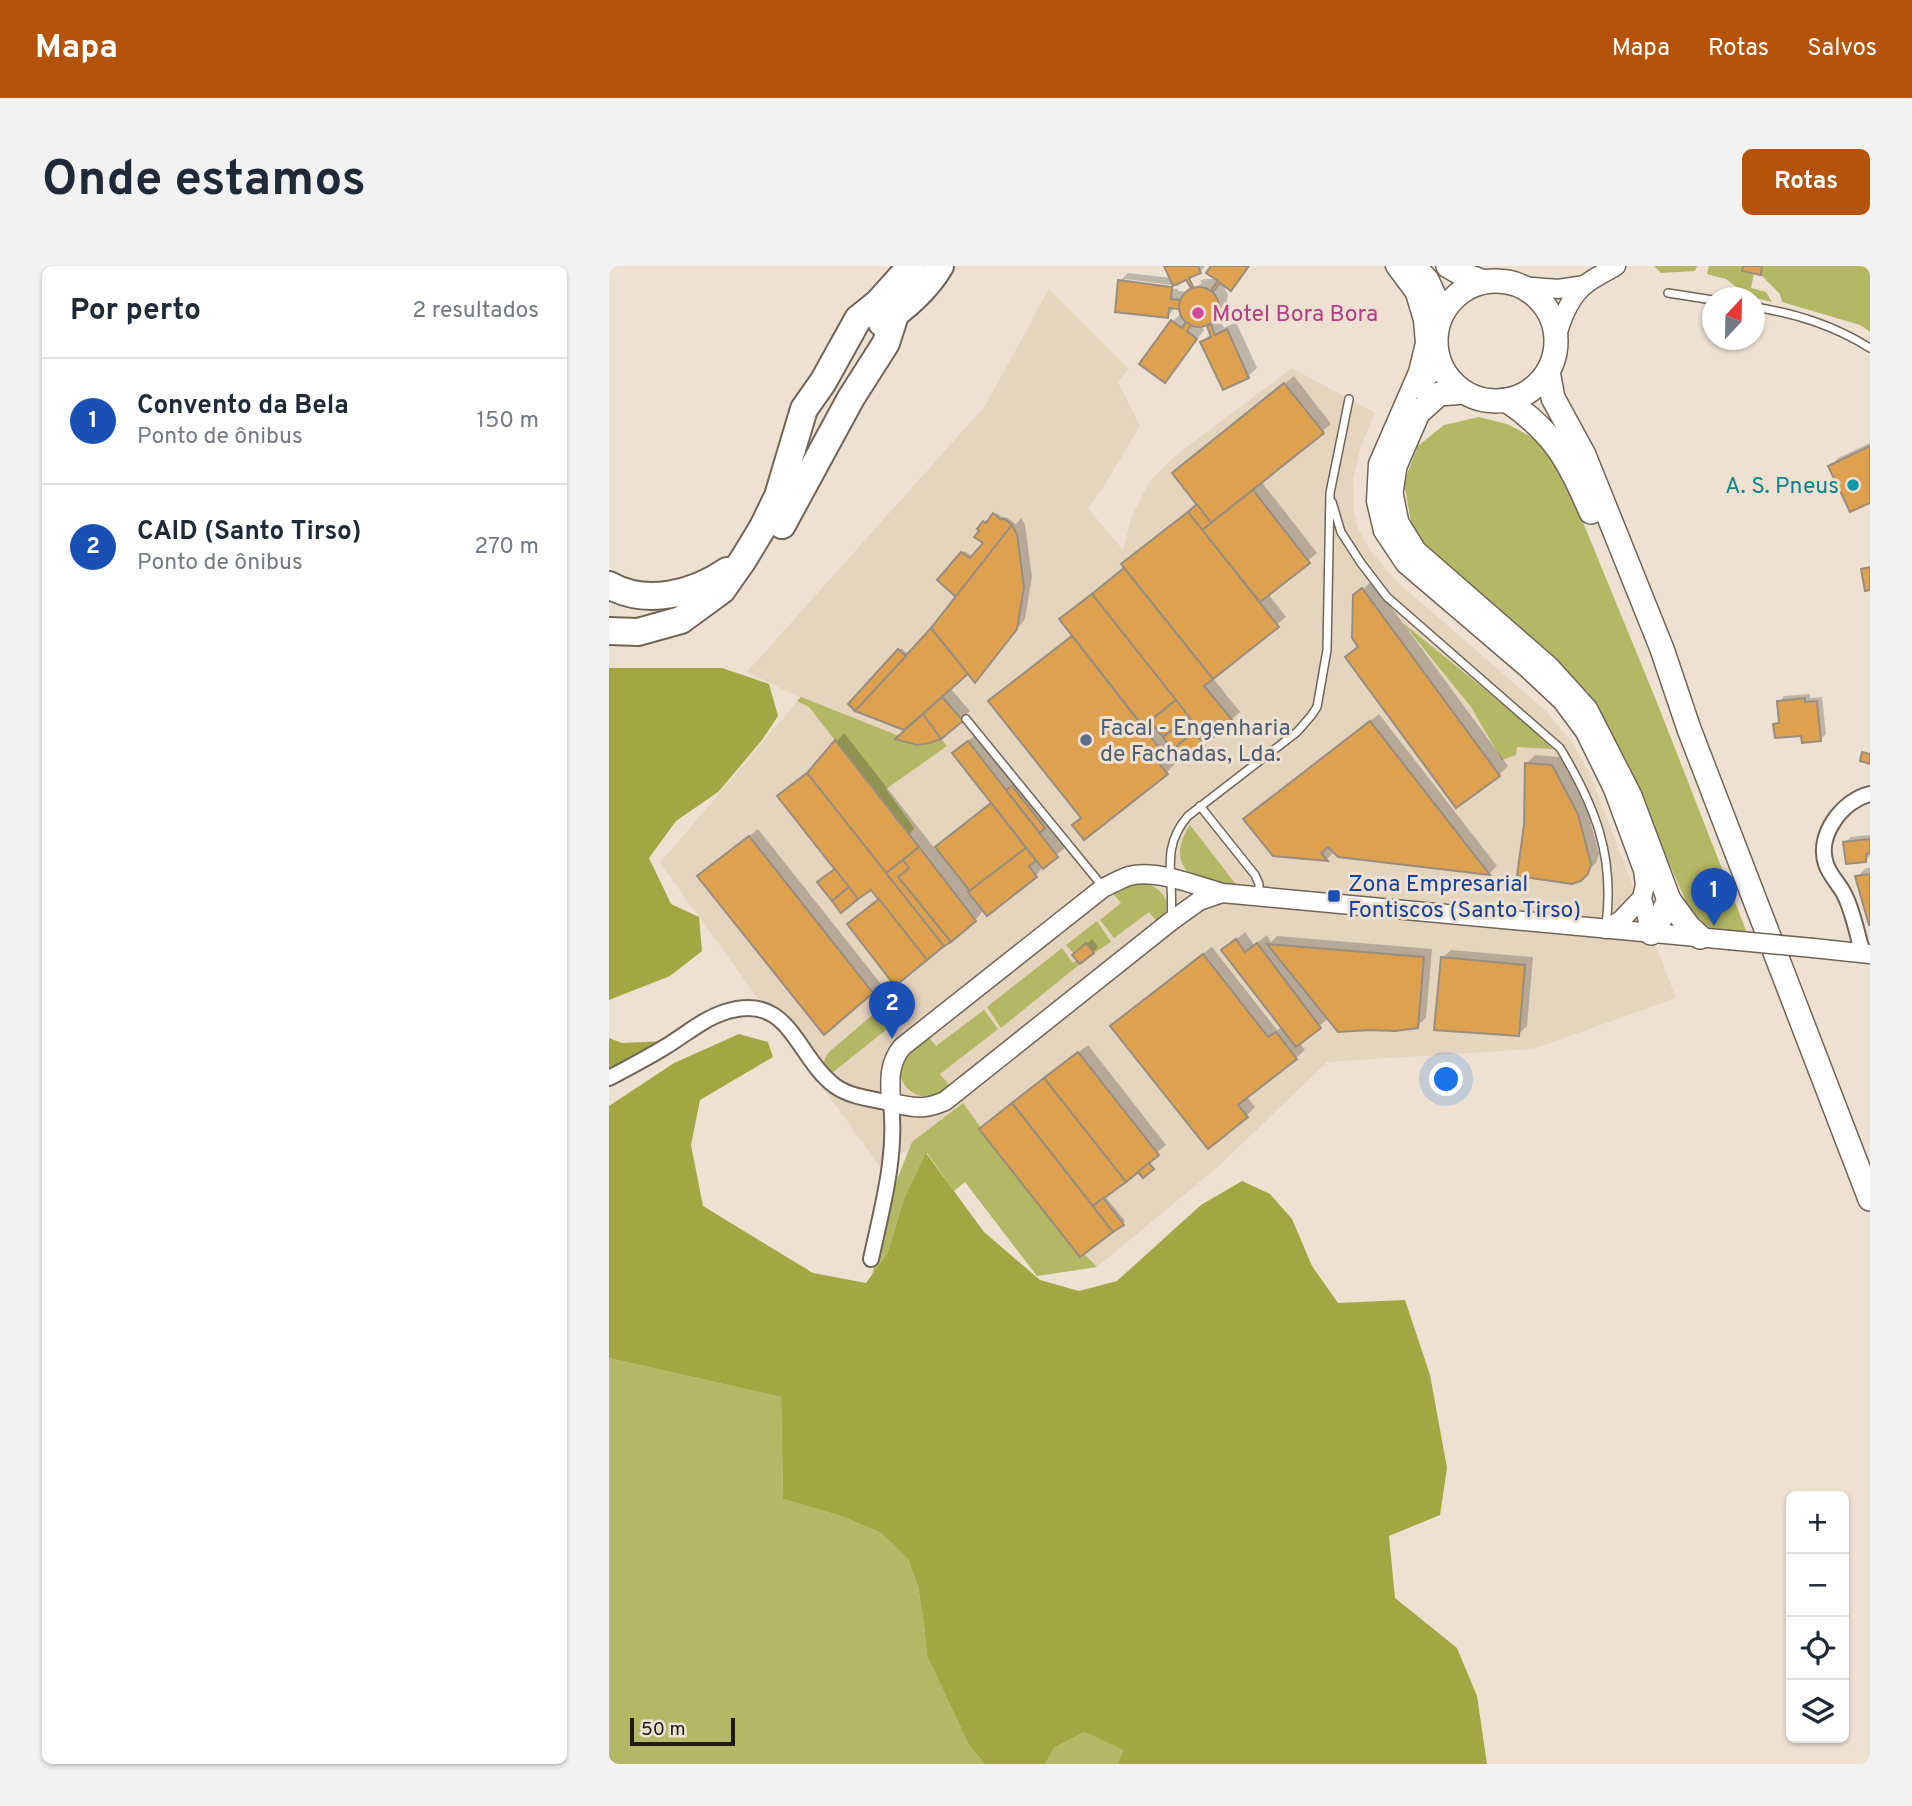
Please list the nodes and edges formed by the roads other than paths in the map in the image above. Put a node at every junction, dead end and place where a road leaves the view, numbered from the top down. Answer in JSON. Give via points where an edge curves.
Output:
{"nodes":[{"id":1,"x":911,"y":266,"type":"edge"},
{"id":2,"x":940,"y":266,"type":"edge"},
{"id":3,"x":1395,"y":266,"type":"edge"},
{"id":4,"x":1414,"y":266,"type":"edge"},
{"id":5,"x":1448,"y":266,"type":"edge"},
{"id":6,"x":1616,"y":266,"type":"edge"},
{"id":7,"x":1484,"y":282,"type":"junction"},
{"id":8,"x":1585,"y":285,"type":"junction"},
{"id":9,"x":1519,"y":286,"type":"junction"},
{"id":10,"x":1668,"y":293,"type":"dead end"},
{"id":11,"x":1702,"y":298,"type":"edge"},
{"id":12,"x":886,"y":309,"type":"junction"},
{"id":13,"x":1765,"y":309,"type":"edge"},
{"id":14,"x":1443,"y":313,"type":"junction"},
{"id":15,"x":1556,"y":340,"type":"junction"},
{"id":16,"x":1870,"y":348,"type":"edge"},
{"id":17,"x":1438,"y":356,"type":"junction"},
{"id":18,"x":1548,"y":371,"type":"junction"},
{"id":19,"x":1464,"y":392,"type":"junction"},
{"id":20,"x":1349,"y":399,"type":"dead end"},
{"id":21,"x":1406,"y":399,"type":"junction"},
{"id":22,"x":1506,"y":400,"type":"junction"},
{"id":23,"x":1330,"y":493,"type":"junction"},
{"id":24,"x":743,"y":560,"type":"junction"},
{"id":25,"x":609,"y":585,"type":"edge"},
{"id":26,"x":609,"y":631,"type":"edge"},
{"id":27,"x":609,"y":648,"type":"edge"},
{"id":28,"x":966,"y":719,"type":"dead end"},
{"id":29,"x":1689,"y":729,"type":"junction"},
{"id":30,"x":1870,"y":794,"type":"edge"},
{"id":31,"x":1200,"y":806,"type":"junction"},
{"id":32,"x":1169,"y":878,"type":"junction"},
{"id":33,"x":1104,"y":888,"type":"junction"},
{"id":34,"x":1222,"y":893,"type":"junction"},
{"id":35,"x":1259,"y":897,"type":"junction"},
{"id":36,"x":1642,"y":898,"type":"junction"},
{"id":37,"x":1669,"y":900,"type":"junction"},
{"id":38,"x":1170,"y":922,"type":"junction"},
{"id":39,"x":1606,"y":929,"type":"junction"},
{"id":40,"x":1651,"y":933,"type":"junction"},
{"id":41,"x":1700,"y":937,"type":"junction"},
{"id":42,"x":1867,"y":954,"type":"edge"},
{"id":43,"x":609,"y":1078,"type":"edge"},
{"id":44,"x":891,"y":1103,"type":"junction"},
{"id":45,"x":1870,"y":1199,"type":"edge"},
{"id":46,"x":871,"y":1259,"type":"dead end"}],
"edges":[{"from":1,"to":12,"type":"highway"},
{"from":2,"to":12,"type":"highway","via":[[934,277]]},
{"from":3,"to":21,"type":"street","via":[[1415,293],[1425,343]]},
{"from":4,"to":14,"type":"main road","via":[[1427,280]]},
{"from":5,"to":7,"type":"main road"},
{"from":6,"to":8,"type":"street"},
{"from":7,"to":9,"type":"main road"},
{"from":7,"to":14,"type":"main road","via":[[1460,293]]},
{"from":8,"to":9,"type":"street","via":[[1558,289]]},
{"from":8,"to":15,"type":"street","via":[[1571,301]]},
{"from":9,"to":15,"type":"main road","via":[[1546,308]]},
{"from":10,"to":11,"type":"lane"},
{"from":12,"to":24,"type":"highway","via":[[865,328],[797,437],[778,496]]},
{"from":12,"to":27,"type":"highway","via":[[817,427],[801,467],[797,495],[743,588],[701,624],[646,647]]},
{"from":13,"to":16,"type":"lane","via":[[1822,323]]},
{"from":14,"to":17,"type":"main road","via":[[1437,327]]},
{"from":15,"to":18,"type":"main road"},
{"from":17,"to":19,"type":"main road","via":[[1443,370]]},
{"from":17,"to":21,"type":"street","via":[[1430,375]]},
{"from":18,"to":22,"type":"main road","via":[[1523,395]]},
{"from":18,"to":29,"type":"main road","via":[[1553,398],[1600,493]]},
{"from":19,"to":22,"type":"main road","via":[[1492,401]]},
{"from":19,"to":37,"type":"main road","via":[[1439,394],[1418,413],[1395,466],[1391,493],[1397,523],[1415,552],[1548,668],[1586,710],[1630,796]]},
{"from":20,"to":23,"type":"lane"},
{"from":21,"to":36,"type":"street","via":[[1378,464],[1376,501],[1383,531],[1405,564],[1528,669],[1562,701],[1585,732],[1613,789],[1643,870]]},
{"from":22,"to":29,"type":"main road","via":[[1544,429],[1569,464]]},
{"from":23,"to":31,"type":"lane","via":[[1327,650],[1317,707],[1297,732]]},
{"from":23,"to":39,"type":"lane","via":[[1341,532],[1387,597],[1560,748],[1588,800],[1605,850],[1609,880]]},
{"from":24,"to":25,"type":"highway","via":[[690,589],[655,597],[620,592]]},
{"from":24,"to":26,"type":"highway","via":[[722,590],[681,620],[638,632]]},
{"from":28,"to":33,"type":"lane"},
{"from":29,"to":45,"type":"main road"},
{"from":30,"to":42,"type":"street","via":[[1842,809],[1824,847],[1826,864],[1845,894]]},
{"from":31,"to":32,"type":"lane","via":[[1178,827]]},
{"from":31,"to":35,"type":"lane","via":[[1255,875]]},
{"from":32,"to":33,"type":"street","via":[[1142,874]]},
{"from":32,"to":34,"type":"street"},
{"from":32,"to":38,"type":"lane"},
{"from":33,"to":44,"type":"street","via":[[902,1047],[891,1065]]},
{"from":34,"to":35,"type":"street"},
{"from":34,"to":38,"type":"street","via":[[1199,901]]},
{"from":35,"to":39,"type":"street"},
{"from":36,"to":39,"type":"street"},
{"from":36,"to":40,"type":"street"},
{"from":37,"to":40,"type":"main road"},
{"from":37,"to":41,"type":"main road"},
{"from":38,"to":44,"type":"street","via":[[945,1101],[930,1108]]},
{"from":39,"to":40,"type":"street"},
{"from":40,"to":41,"type":"street"},
{"from":41,"to":42,"type":"street","bridge":true},
{"from":43,"to":44,"type":"street","via":[[709,1019],[741,1008],[760,1008],[779,1017],[834,1085]]},
{"from":44,"to":46,"type":"street","via":[[893,1144]]}]}
